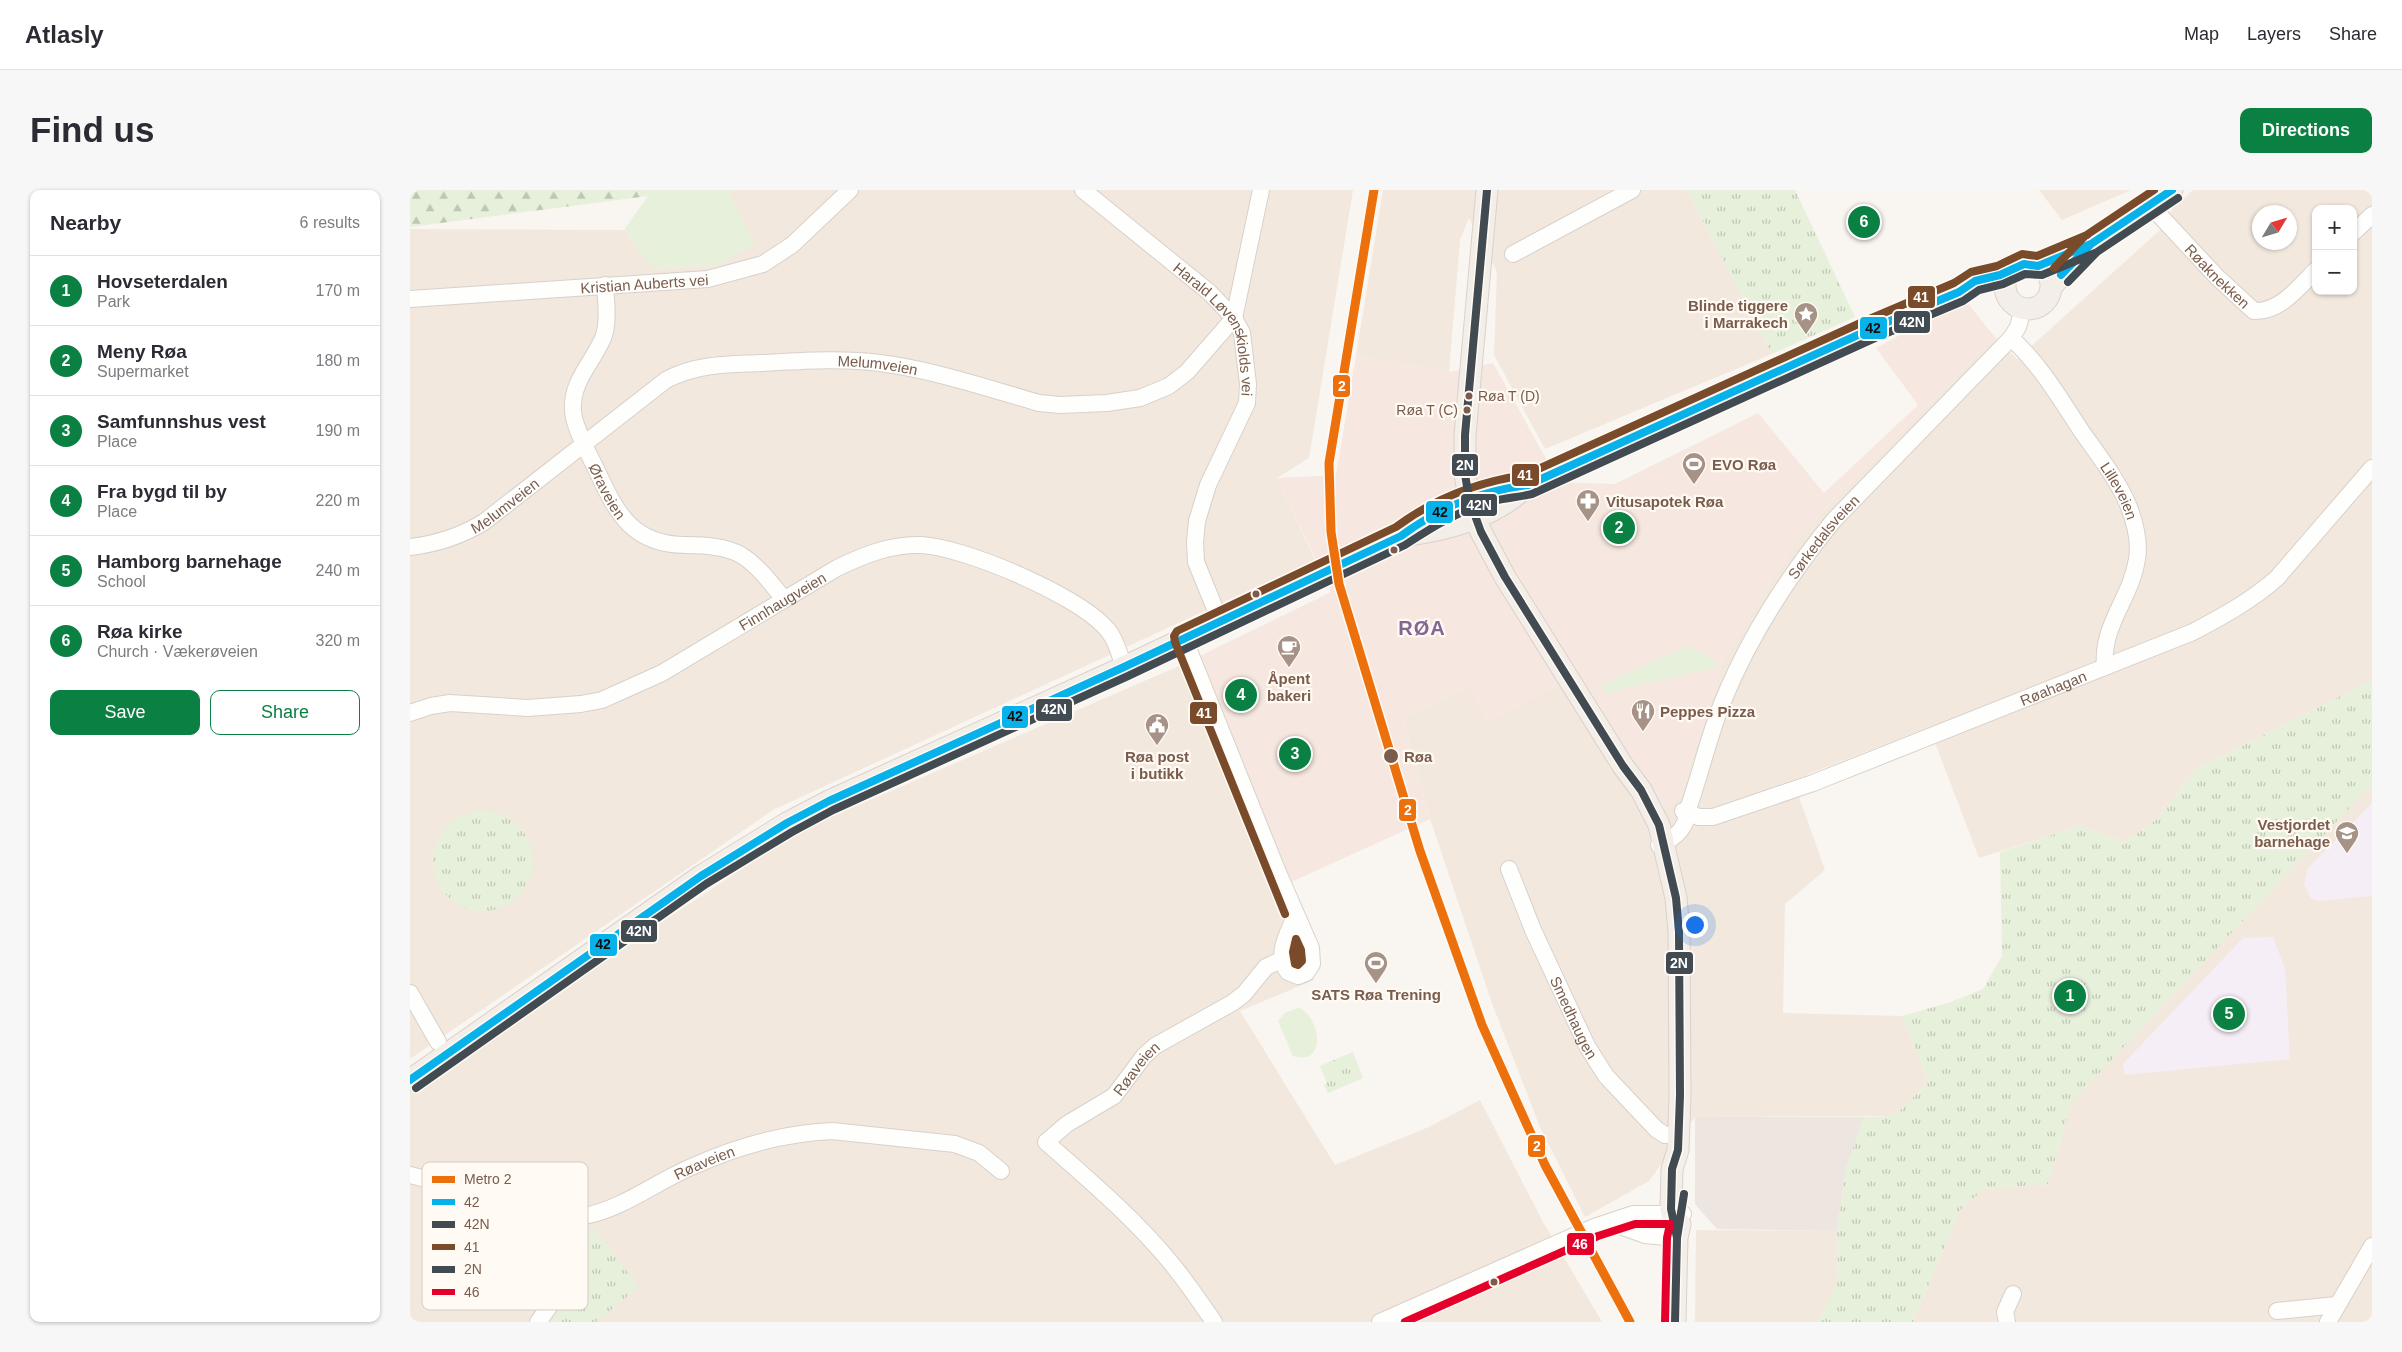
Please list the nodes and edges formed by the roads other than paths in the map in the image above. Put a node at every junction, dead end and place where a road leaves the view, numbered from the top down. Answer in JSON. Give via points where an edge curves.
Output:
{"nodes":[{"id":1,"x":850,"y":190,"type":"edge"},
{"id":2,"x":1083,"y":190,"type":"edge"},
{"id":3,"x":1261,"y":190,"type":"edge"},
{"id":4,"x":1487,"y":190,"type":"edge"},
{"id":5,"x":1632,"y":190,"type":"edge"},
{"id":6,"x":2172,"y":190,"type":"edge"},
{"id":7,"x":2150,"y":205,"type":"junction"},
{"id":8,"x":2372,"y":214,"type":"edge"},
{"id":9,"x":2357,"y":229,"type":"edge"},
{"id":10,"x":2091,"y":244,"type":"junction"},
{"id":11,"x":1513,"y":254,"type":"dead end"},
{"id":12,"x":2038,"y":266,"type":"junction"},
{"id":13,"x":2011,"y":271,"type":"junction"},
{"id":14,"x":2312,"y":274,"type":"edge"},
{"id":15,"x":605,"y":286,"type":"junction"},
{"id":16,"x":2051,"y":287,"type":"junction"},
{"id":17,"x":1959,"y":292,"type":"junction"},
{"id":18,"x":410,"y":299,"type":"edge"},
{"id":19,"x":2015,"y":303,"type":"junction"},
{"id":20,"x":1234,"y":318,"type":"junction"},
{"id":21,"x":2011,"y":338,"type":"junction"},
{"id":22,"x":584,"y":444,"type":"junction"},
{"id":23,"x":2372,"y":468,"type":"edge"},
{"id":24,"x":1472,"y":508,"type":"junction"},
{"id":25,"x":410,"y":547,"type":"edge"},
{"id":26,"x":784,"y":599,"type":"junction"},
{"id":27,"x":1220,"y":621,"type":"junction"},
{"id":28,"x":1184,"y":638,"type":"junction"},
{"id":29,"x":1124,"y":667,"type":"junction"},
{"id":30,"x":2105,"y":667,"type":"junction"},
{"id":31,"x":410,"y":713,"type":"edge"},
{"id":32,"x":1687,"y":810,"type":"junction"},
{"id":33,"x":1660,"y":839,"type":"junction"},
{"id":34,"x":1509,"y":869,"type":"dead end"},
{"id":35,"x":1296,"y":914,"type":"junction"},
{"id":36,"x":1281,"y":960,"type":"junction"},
{"id":37,"x":410,"y":993,"type":"edge"},
{"id":38,"x":438,"y":1042,"type":"dead end"},
{"id":39,"x":410,"y":1080,"type":"edge"},
{"id":40,"x":1678,"y":1142,"type":"junction"},
{"id":41,"x":1001,"y":1172,"type":"dead end"},
{"id":42,"x":588,"y":1214,"type":"edge"},
{"id":43,"x":1677,"y":1214,"type":"junction"},
{"id":44,"x":1612,"y":1223,"type":"junction"},
{"id":45,"x":1677,"y":1238,"type":"junction"},
{"id":46,"x":2372,"y":1246,"type":"edge"},
{"id":47,"x":2013,"y":1294,"type":"dead end"},
{"id":48,"x":2337,"y":1305,"type":"junction"},
{"id":49,"x":546,"y":1310,"type":"edge"},
{"id":50,"x":2277,"y":1311,"type":"dead end"},
{"id":51,"x":538,"y":1322,"type":"edge"},
{"id":52,"x":1214,"y":1322,"type":"edge"},
{"id":53,"x":1380,"y":1322,"type":"edge"},
{"id":54,"x":1675,"y":1322,"type":"edge"},
{"id":55,"x":2007,"y":1322,"type":"edge"},
{"id":56,"x":2328,"y":1322,"type":"edge"}],
"edges":[{"from":1,"to":15,"type":"street","name":"Kristian Auberts vei","via":[[792,245],[763,264],[708,279]]},
{"from":2,"to":20,"type":"street","name":"Harald Løvenskiolds vei","via":[[1209,292]]},
{"from":3,"to":20,"type":"street","name":"Melumveien"},
{"from":4,"to":24,"type":"main road","via":[[1466,435],[1465,474]]},
{"from":5,"to":11,"type":"street"},
{"from":6,"to":7,"type":"main road"},
{"from":7,"to":10,"type":"main road"},
{"from":7,"to":14,"type":"street","name":"Røaknekken","via":[[2216,277],[2254,311],[2266,312],[2276,306]]},
{"from":8,"to":9,"type":"street"},
{"from":10,"to":12,"type":"main road"},
{"from":10,"to":16,"type":"main road"},
{"from":12,"to":13,"type":"main road","via":[[2024,264]]},
{"from":12,"to":16,"type":"main road","via":[[2048,274]]},
{"from":13,"to":17,"type":"main road","via":[[1975,281]]},
{"from":13,"to":19,"type":"main road","via":[[2005,283]]},
{"from":15,"to":18,"type":"street","name":"Kristian Auberts vei"},
{"from":15,"to":22,"type":"street","name":"Øraveien","via":[[607,313],[604,336],[579,376],[574,394],[573,412]]},
{"from":16,"to":19,"type":"main road","via":[[2048,298],[2040,306]]},
{"from":17,"to":19,"type":"main road"},
{"from":17,"to":24,"type":"main road","via":[[1528,485],[1512,500]]},
{"from":19,"to":21,"type":"street","name":"Sørkedalsveien","via":[[2018,327]]},
{"from":20,"to":22,"type":"street","name":"Melumveien","via":[[1178,381],[1140,398],[1107,404],[1039,403],[910,368],[878,363],[723,364],[693,369],[666,380]]},
{"from":20,"to":27,"type":"street","name":"Harald Løvenskiolds vei","via":[[1242,333],[1247,403],[1208,485],[1197,521],[1195,542],[1196,562]]},
{"from":21,"to":30,"type":"street","name":"Lilleveien","via":[[2041,372],[2115,480],[2135,525],[2138,557],[2134,575],[2106,634],[2103,650]]},
{"from":21,"to":32,"type":"street","name":"Sørkedalsveien","via":[[1834,520],[1791,576],[1764,618],[1723,701]]},
{"from":22,"to":25,"type":"street","name":"Melumveien","via":[[465,534]]},
{"from":22,"to":26,"type":"street","name":"Øraveien","via":[[611,501],[640,534],[661,544],[704,545],[741,556],[761,572]]},
{"from":23,"to":30,"type":"street","name":"Røahagan","via":[[2277,578],[2259,594],[2193,632]]},
{"from":24,"to":27,"type":"main road","via":[[1449,529],[1401,536]]},
{"from":24,"to":33,"type":"main road","via":[[1505,576],[1641,790]]},
{"from":26,"to":29,"type":"street","name":"Finnhaugveien","via":[[865,555],[920,545],[946,548],[1005,570],[1090,613],[1112,636]]},
{"from":26,"to":31,"type":"street","name":"Finnhaugveien","via":[[662,673],[602,700],[528,708],[450,703]]},
{"from":27,"to":28,"type":"main road"},
{"from":28,"to":29,"type":"main road"},
{"from":28,"to":35,"type":"street"},
{"from":29,"to":39,"type":"main road","via":[[886,773],[787,822],[701,876]]},
{"from":30,"to":32,"type":"street","name":"Røahagan","via":[[1810,784],[1713,817],[1699,818]]},
{"from":32,"to":33,"type":"street","name":"Sørkedalsveien","via":[[1683,827],[1670,840]]},
{"from":33,"to":40,"type":"main road","via":[[1675,887],[1679,932]]},
{"from":34,"to":40,"type":"street","name":"Smedhaugen","via":[[1566,1005],[1606,1076],[1656,1129]]},
{"from":35,"to":36,"type":"street","via":[[1283,944]]},
{"from":35,"to":36,"type":"street","via":[[1311,948],[1312,964],[1306,973],[1298,976],[1288,972]]},
{"from":36,"to":52,"type":"street","name":"Røaveien","via":[[1266,967],[1244,994],[1232,1003],[1154,1046],[1114,1096],[1067,1124],[1046,1142],[1153,1242]]},
{"from":37,"to":38,"type":"street"},
{"from":40,"to":43,"type":"main road","via":[[1672,1169]]},
{"from":41,"to":42,"type":"street","name":"Røaveien","via":[[979,1153],[955,1144],[832,1131],[813,1132],[736,1148],[606,1209]]},
{"from":43,"to":44,"type":"street","via":[[1633,1214]]},
{"from":43,"to":45,"type":"main road"},
{"from":44,"to":45,"type":"street","via":[[1645,1235]]},
{"from":44,"to":53,"type":"street","via":[[1586,1231]]},
{"from":45,"to":54,"type":"main road"},
{"from":46,"to":48,"type":"street"},
{"from":47,"to":55,"type":"street","via":[[2006,1312]]},
{"from":48,"to":50,"type":"street"},
{"from":48,"to":56,"type":"street"},
{"from":49,"to":51,"type":"street"}]}
